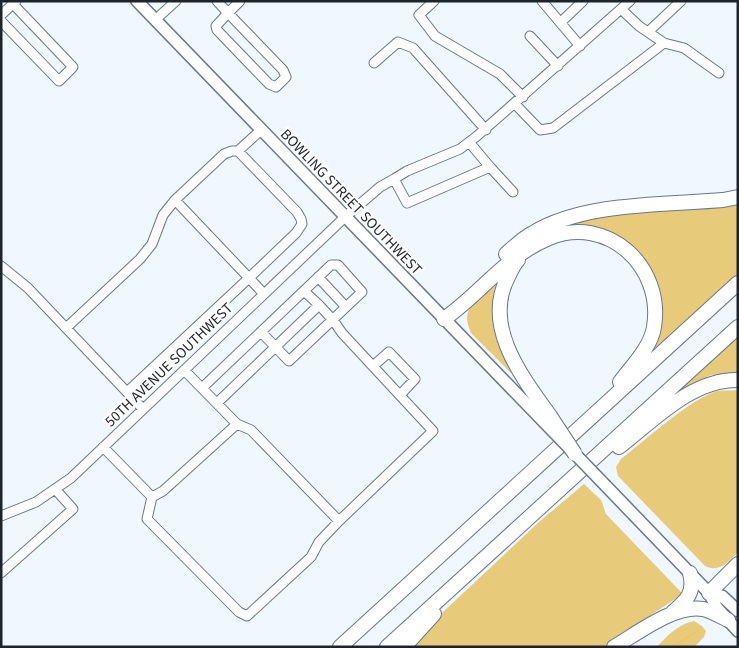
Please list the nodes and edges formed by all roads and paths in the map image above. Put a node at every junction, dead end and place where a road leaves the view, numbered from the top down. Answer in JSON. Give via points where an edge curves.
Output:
{"nodes":[{"id":1,"x":137,"y":1,"type":"edge"},
{"id":2,"x":176,"y":1,"type":"edge"},
{"id":3,"x":217,"y":1,"type":"edge"},
{"id":4,"x":240,"y":1,"type":"edge"},
{"id":5,"x":434,"y":1,"type":"edge"},
{"id":6,"x":542,"y":1,"type":"edge"},
{"id":7,"x":583,"y":1,"type":"edge"},
{"id":8,"x":630,"y":1,"type":"edge"},
{"id":9,"x":680,"y":1,"type":"edge"},
{"id":10,"x":15,"y":3,"type":"edge"},
{"id":11,"x":621,"y":9,"type":"junction"},
{"id":12,"x":228,"y":13,"type":"junction"},
{"id":13,"x":1,"y":15,"type":"edge"},
{"id":14,"x":155,"y":20,"type":"junction"},
{"id":15,"x":1,"y":21,"type":"edge"},
{"id":16,"x":561,"y":22,"type":"junction"},
{"id":17,"x":648,"y":32,"type":"junction"},
{"id":18,"x":530,"y":36,"type":"dead end"},
{"id":19,"x":664,"y":43,"type":"junction"},
{"id":20,"x":580,"y":46,"type":"junction"},
{"id":21,"x":374,"y":63,"type":"dead end"},
{"id":22,"x":558,"y":66,"type":"junction"},
{"id":23,"x":719,"y":73,"type":"dead end"},
{"id":24,"x":523,"y":97,"type":"junction"},
{"id":25,"x":515,"y":104,"type":"junction"},
{"id":26,"x":261,"y":130,"type":"junction"},
{"id":27,"x":486,"y":130,"type":"junction"},
{"id":28,"x":469,"y":142,"type":"junction"},
{"id":29,"x":238,"y":151,"type":"junction"},
{"id":30,"x":490,"y":167,"type":"junction"},
{"id":31,"x":394,"y":179,"type":"junction"},
{"id":32,"x":514,"y":192,"type":"dead end"},
{"id":33,"x":738,"y":198,"type":"edge"},
{"id":34,"x":175,"y":200,"type":"junction"},
{"id":35,"x":345,"y":217,"type":"junction"},
{"id":36,"x":538,"y":244,"type":"junction"},
{"id":37,"x":1,"y":266,"type":"edge"},
{"id":38,"x":318,"y":277,"type":"junction"},
{"id":39,"x":249,"y":278,"type":"junction"},
{"id":40,"x":738,"y":283,"type":"edge"},
{"id":41,"x":304,"y":291,"type":"junction"},
{"id":42,"x":264,"y":294,"type":"junction"},
{"id":43,"x":319,"y":305,"type":"junction"},
{"id":44,"x":346,"y":307,"type":"junction"},
{"id":45,"x":444,"y":319,"type":"junction"},
{"id":46,"x":333,"y":320,"type":"junction"},
{"id":47,"x":738,"y":327,"type":"edge"},
{"id":48,"x":66,"y":328,"type":"junction"},
{"id":49,"x":260,"y":332,"type":"junction"},
{"id":50,"x":276,"y":348,"type":"junction"},
{"id":51,"x":373,"y":366,"type":"junction"},
{"id":52,"x":184,"y":370,"type":"junction"},
{"id":53,"x":738,"y":380,"type":"edge"},
{"id":54,"x":202,"y":388,"type":"junction"},
{"id":55,"x":127,"y":392,"type":"junction"},
{"id":56,"x":400,"y":395,"type":"junction"},
{"id":57,"x":217,"y":403,"type":"junction"},
{"id":58,"x":601,"y":408,"type":"junction"},
{"id":59,"x":143,"y":409,"type":"junction"},
{"id":60,"x":547,"y":419,"type":"junction"},
{"id":61,"x":237,"y":424,"type":"junction"},
{"id":62,"x":103,"y":447,"type":"junction"},
{"id":63,"x":575,"y":454,"type":"joint"},
{"id":64,"x":55,"y":489,"type":"junction"},
{"id":65,"x":152,"y":497,"type":"junction"},
{"id":66,"x":1,"y":516,"type":"edge"},
{"id":67,"x":530,"y":516,"type":"junction"},
{"id":68,"x":339,"y":520,"type":"junction"},
{"id":69,"x":493,"y":550,"type":"junction"},
{"id":70,"x":738,"y":564,"type":"edge"},
{"id":71,"x":738,"y":569,"type":"edge"},
{"id":72,"x":1,"y":573,"type":"edge"},
{"id":73,"x":690,"y":573,"type":"junction"},
{"id":74,"x":709,"y":593,"type":"junction"},
{"id":75,"x":671,"y":614,"type":"junction"},
{"id":76,"x":733,"y":615,"type":"edge"},
{"id":77,"x":738,"y":631,"type":"edge"},
{"id":78,"x":340,"y":647,"type":"edge"},
{"id":79,"x":387,"y":647,"type":"edge"},
{"id":80,"x":404,"y":647,"type":"edge"},
{"id":81,"x":614,"y":647,"type":"edge"}],
"edges":[{"from":1,"to":14,"type":"main road","name":"BOWLING STREET SOUTHWEST"},
{"from":2,"to":14,"type":"street"},
{"from":3,"to":12,"type":"street"},
{"from":4,"to":12,"type":"street"},
{"from":5,"to":24,"type":"street","via":[[418,15],[435,36],[500,74]]},
{"from":6,"to":16,"type":"street"},
{"from":7,"to":16,"type":"street"},
{"from":8,"to":11,"type":"street","name":"50TH AVENUE SOUTHWEST"},
{"from":9,"to":17,"type":"street"},
{"from":10,"to":13,"type":"street"},
{"from":10,"to":15,"type":"street","via":[[73,67],[59,81]]},
{"from":11,"to":17,"type":"street"},
{"from":11,"to":20,"type":"street","name":"50TH AVENUE SOUTHWEST"},
{"from":12,"to":12,"type":"street","via":[[216,26],[217,30],[276,88],[286,77],[283,70]]},
{"from":14,"to":26,"type":"main road","name":"BOWLING STREET SOUTHWEST"},
{"from":16,"to":20,"type":"street"},
{"from":17,"to":19,"type":"street"},
{"from":18,"to":22,"type":"street"},
{"from":19,"to":23,"type":"street","via":[[684,48]]},
{"from":19,"to":25,"type":"street","via":[[552,128],[540,130]]},
{"from":20,"to":22,"type":"street","name":"50TH AVENUE SOUTHWEST"},
{"from":21,"to":27,"type":"street","via":[[398,42],[413,48]]},
{"from":22,"to":24,"type":"street","name":"50TH AVENUE SOUTHWEST"},
{"from":24,"to":25,"type":"street","name":"50TH AVENUE SOUTHWEST"},
{"from":25,"to":27,"type":"street","name":"50TH AVENUE SOUTHWEST"},
{"from":26,"to":29,"type":"street"},
{"from":26,"to":35,"type":"main road","name":"BOWLING STREET SOUTHWEST"},
{"from":27,"to":28,"type":"street","name":"50TH AVENUE SOUTHWEST"},
{"from":28,"to":30,"type":"street"},
{"from":28,"to":31,"type":"street","name":"50TH AVENUE SOUTHWEST"},
{"from":29,"to":34,"type":"street","via":[[224,154]]},
{"from":29,"to":39,"type":"street","via":[[297,212],[302,224]]},
{"from":30,"to":31,"type":"street","via":[[407,203]]},
{"from":30,"to":32,"type":"street"},
{"from":31,"to":35,"type":"street","name":"50TH AVENUE SOUTHWEST"},
{"from":33,"to":45,"type":"highway","via":[[610,209],[574,215],[553,223],[532,233],[501,257]]},
{"from":34,"to":39,"type":"street"},
{"from":34,"to":48,"type":"street","via":[[163,215],[152,244],[140,259]]},
{"from":35,"to":42,"type":"street","name":"50TH AVENUE SOUTHWEST"},
{"from":35,"to":45,"type":"main road","name":"BOWLING STREET SOUTHWEST"},
{"from":36,"to":45,"type":"highway","via":[[518,255]]},
{"from":36,"to":58,"type":"highway","via":[[550,237],[578,232],[603,237],[624,247],[652,286],[656,308],[654,329],[645,348]]},
{"from":36,"to":60,"type":"highway","via":[[515,263],[499,306],[508,349]]},
{"from":37,"to":48,"type":"street","via":[[28,288]]},
{"from":38,"to":41,"type":"street"},
{"from":38,"to":44,"type":"street"},
{"from":38,"to":44,"type":"street","via":[[331,265],[338,265],[362,292]]},
{"from":39,"to":42,"type":"street"},
{"from":39,"to":55,"type":"street"},
{"from":40,"to":58,"type":"highway"},
{"from":41,"to":43,"type":"street"},
{"from":41,"to":49,"type":"street"},
{"from":42,"to":52,"type":"street","name":"50TH AVENUE SOUTHWEST"},
{"from":43,"to":46,"type":"street"},
{"from":43,"to":50,"type":"street"},
{"from":44,"to":46,"type":"street"},
{"from":45,"to":60,"type":"main road","name":"BOWLING STREET SOUTHWEST"},
{"from":46,"to":50,"type":"street","via":[[290,362]]},
{"from":46,"to":51,"type":"street"},
{"from":47,"to":67,"type":"highway"},
{"from":48,"to":55,"type":"street"},
{"from":49,"to":50,"type":"street"},
{"from":49,"to":54,"type":"street"},
{"from":50,"to":57,"type":"street"},
{"from":51,"to":56,"type":"street"},
{"from":51,"to":56,"type":"street","via":[[388,352],[415,379]]},
{"from":52,"to":54,"type":"street"},
{"from":52,"to":59,"type":"street","name":"50TH AVENUE SOUTHWEST"},
{"from":53,"to":67,"type":"highway","via":[[718,381],[697,388]]},
{"from":54,"to":57,"type":"street"},
{"from":55,"to":59,"type":"street"},
{"from":56,"to":68,"type":"street","via":[[433,431]]},
{"from":57,"to":61,"type":"street"},
{"from":58,"to":78,"type":"highway"},
{"from":59,"to":62,"type":"street","name":"50TH AVENUE SOUTHWEST"},
{"from":60,"to":63,"type":"highway","bridge":true},
{"from":61,"to":65,"type":"street","via":[[163,491]]},
{"from":61,"to":68,"type":"street","via":[[251,430]]},
{"from":62,"to":64,"type":"street","name":"50TH AVENUE SOUTHWEST"},
{"from":62,"to":65,"type":"street"},
{"from":63,"to":73,"type":"main road","bridge":true},
{"from":64,"to":66,"type":"street","name":"50TH AVENUE SOUTHWEST","via":[[36,502]]},
{"from":64,"to":72,"type":"street","via":[[73,509]]},
{"from":65,"to":68,"type":"street","via":[[147,520],[239,612],[247,616],[310,557]]},
{"from":67,"to":69,"type":"highway"},
{"from":69,"to":79,"type":"highway"},
{"from":69,"to":80,"type":"highway"},
{"from":70,"to":74,"type":"highway"},
{"from":71,"to":74,"type":"highway"},
{"from":73,"to":74,"type":"main road"},
{"from":73,"to":75,"type":"highway","via":[[690,594]]},
{"from":74,"to":76,"type":"main road","via":[[717,608]]},
{"from":75,"to":76,"type":"highway","via":[[686,609],[703,609]]},
{"from":75,"to":81,"type":"highway"},
{"from":76,"to":77,"type":"main road"}]}
